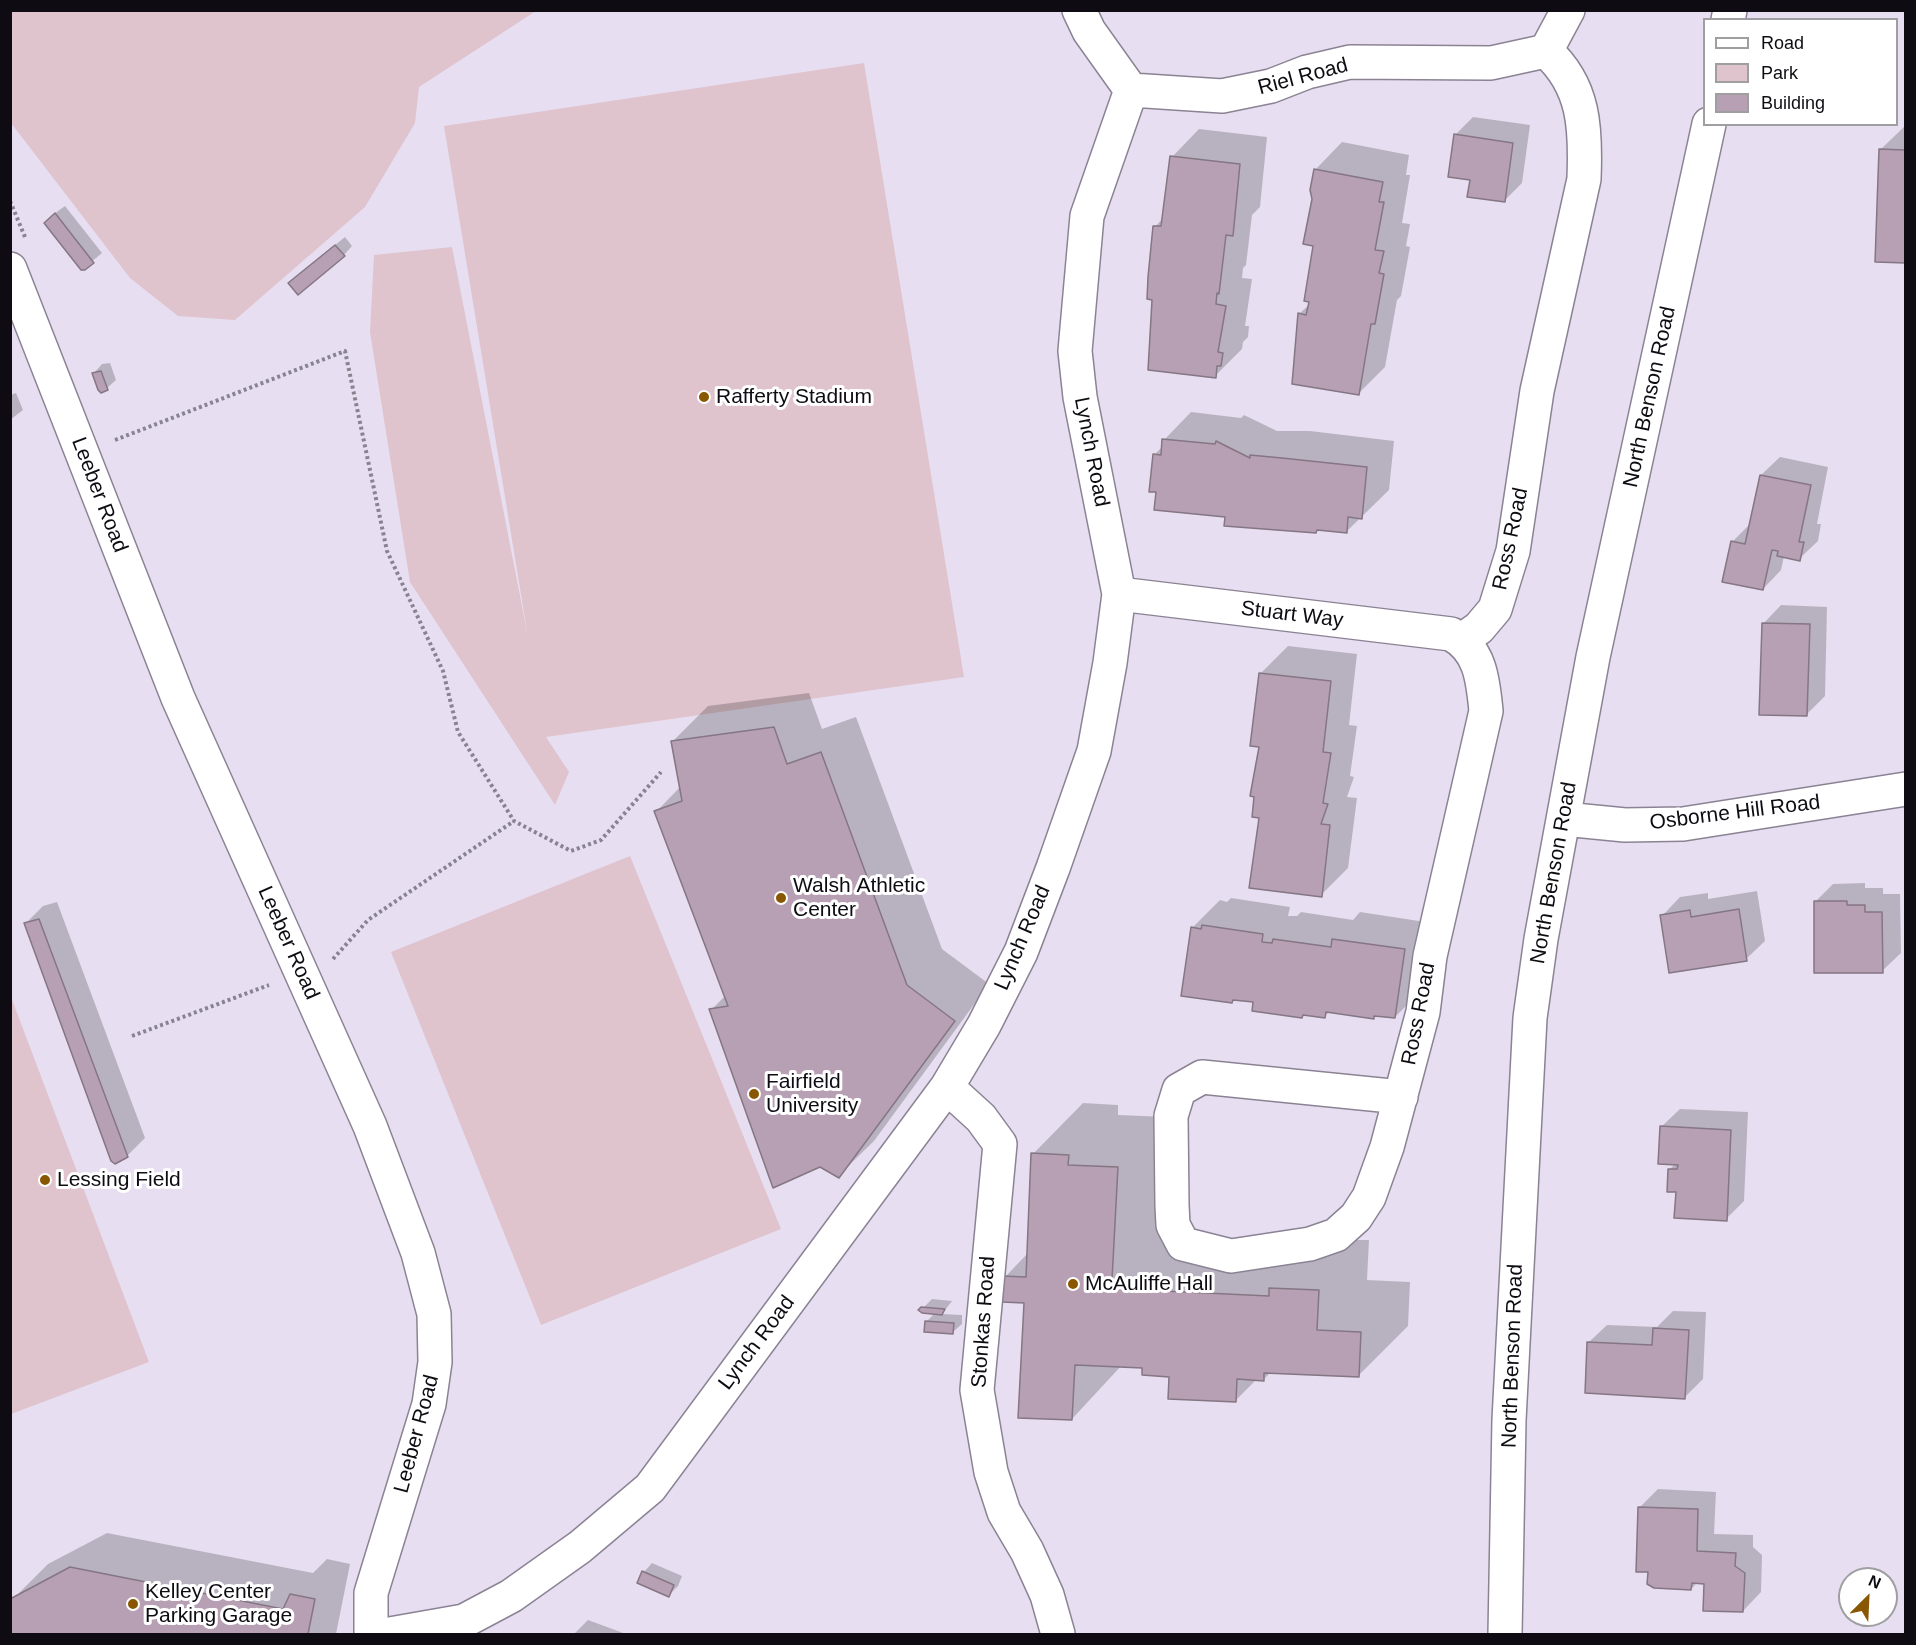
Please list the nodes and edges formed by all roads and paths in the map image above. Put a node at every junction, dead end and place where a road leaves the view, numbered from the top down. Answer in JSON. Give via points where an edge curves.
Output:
{"nodes":[{"id":1,"x":1079,"y":10,"type":"edge"},
{"id":2,"x":1568,"y":10,"type":"edge"},
{"id":3,"x":1546,"y":51,"type":"junction"},
{"id":4,"x":1131,"y":90,"type":"junction"},
{"id":5,"x":1709,"y":126,"type":"edge"},
{"id":6,"x":10,"y":269,"type":"edge"},
{"id":7,"x":106,"y":443,"type":"dead end"},
{"id":8,"x":1119,"y":594,"type":"junction"},
{"id":9,"x":1462,"y":640,"type":"junction"},
{"id":10,"x":662,"y":772,"type":"dead end"},
{"id":11,"x":1905,"y":789,"type":"edge"},
{"id":12,"x":1564,"y":819,"type":"junction"},
{"id":13,"x":514,"y":821,"type":"junction"},
{"id":14,"x":302,"y":973,"type":"junction"},
{"id":15,"x":246,"y":993,"type":"dead end"},
{"id":16,"x":132,"y":1036,"type":"dead end"},
{"id":17,"x":947,"y":1087,"type":"junction"},
{"id":18,"x":1401,"y":1097,"type":"junction"},
{"id":19,"x":371,"y":1635,"type":"edge"},
{"id":20,"x":390,"y":1635,"type":"edge"},
{"id":21,"x":1058,"y":1635,"type":"edge"},
{"id":22,"x":1504,"y":1635,"type":"edge"}],
"edges":[{"from":1,"to":4,"type":"street","via":[[1089,31]]},
{"from":2,"to":3,"type":"street"},
{"from":3,"to":4,"type":"street","name":"Riel Road","via":[[1491,63],[1350,62],[1222,96]]},
{"from":3,"to":9,"type":"street","name":"Ross Road","via":[[1563,67],[1574,88],[1586,146],[1584,179],[1537,391],[1513,551],[1495,609]]},
{"from":4,"to":8,"type":"street","name":"Lynch Road","via":[[1087,216],[1075,351],[1080,397]]},
{"from":5,"to":12,"type":"street","name":"North Benson Road","via":[[1593,657]]},
{"from":6,"to":14,"type":"street","name":"Leeber Road","via":[[178,698]]},
{"from":7,"to":13,"type":"path","via":[[345,351],[387,551],[443,671],[459,732]]},
{"from":8,"to":9,"type":"street","name":"Stuart Way","via":[[1451,634]]},
{"from":8,"to":17,"type":"street","name":"Lynch Road","via":[[1094,751],[1021,952]]},
{"from":9,"to":18,"type":"street","name":"Ross Road","via":[[1476,657],[1486,711],[1430,956],[1423,1012]]},
{"from":10,"to":13,"type":"path","via":[[601,840],[571,851]]},
{"from":11,"to":12,"type":"street","name":"Osborne Hill Road","via":[[1683,824],[1625,825]]},
{"from":12,"to":22,"type":"street","name":"North Benson Road","via":[[1541,939],[1524,1097]]},
{"from":13,"to":14,"type":"path","via":[[368,920],[323,969]]},
{"from":14,"to":19,"type":"street","name":"Leeber Road","via":[[370,1126],[418,1253],[434,1314],[435,1362],[429,1404],[371,1593]]},
{"from":15,"to":16,"type":"path"},
{"from":17,"to":20,"type":"street","name":"Lynch Road","via":[[650,1488],[580,1547],[511,1596],[464,1621]]},
{"from":17,"to":21,"type":"street","name":"Stonkas Road","via":[[981,1118],[1000,1144],[977,1390],[991,1472],[1004,1512],[1047,1595]]},
{"from":18,"to":18,"type":"street","name":"Ross Road","via":[[1369,1197],[1356,1217],[1336,1235],[1269,1252],[1232,1256],[1183,1244],[1173,1225],[1172,1205],[1171,1116],[1179,1090],[1202,1077]]}]}
